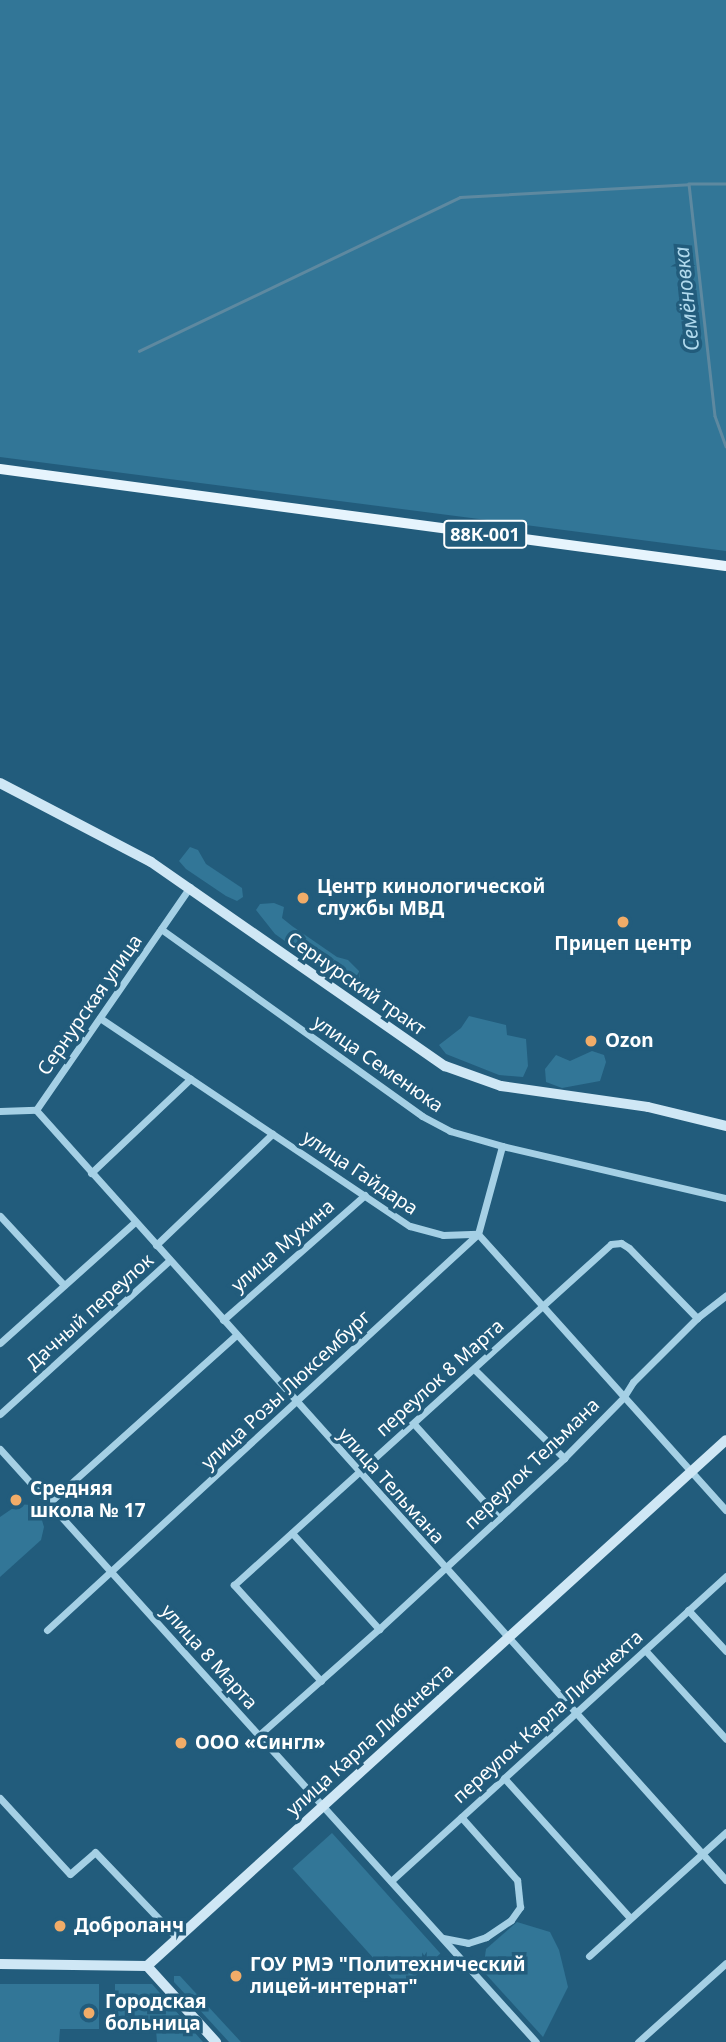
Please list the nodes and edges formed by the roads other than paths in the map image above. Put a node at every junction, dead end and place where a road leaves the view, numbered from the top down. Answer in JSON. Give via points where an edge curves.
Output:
{"nodes":[{"id":1,"x":0,"y":469,"type":"edge"},
{"id":2,"x":726,"y":566,"type":"edge"},
{"id":3,"x":0,"y":783,"type":"edge"},
{"id":4,"x":190,"y":887,"type":"junction"},
{"id":5,"x":161,"y":929,"type":"junction"},
{"id":6,"x":100,"y":1018,"type":"junction"},
{"id":7,"x":190,"y":1079,"type":"junction"},
{"id":8,"x":36,"y":1110,"type":"junction"},
{"id":9,"x":0,"y":1111,"type":"edge"},
{"id":10,"x":726,"y":1126,"type":"edge"},
{"id":11,"x":272,"y":1134,"type":"junction"},
{"id":12,"x":502,"y":1146,"type":"junction"},
{"id":13,"x":92,"y":1173,"type":"junction"},
{"id":14,"x":365,"y":1195,"type":"junction"},
{"id":15,"x":726,"y":1198,"type":"edge"},
{"id":16,"x":0,"y":1216,"type":"edge"},
{"id":17,"x":135,"y":1222,"type":"junction"},
{"id":18,"x":478,"y":1234,"type":"junction"},
{"id":19,"x":156,"y":1245,"type":"junction"},
{"id":20,"x":170,"y":1261,"type":"junction"},
{"id":21,"x":64,"y":1285,"type":"junction"},
{"id":22,"x":726,"y":1295,"type":"edge"},
{"id":23,"x":542,"y":1307,"type":"junction"},
{"id":24,"x":697,"y":1318,"type":"junction"},
{"id":25,"x":223,"y":1320,"type":"junction"},
{"id":26,"x":236,"y":1335,"type":"junction"},
{"id":27,"x":0,"y":1343,"type":"edge"},
{"id":28,"x":474,"y":1369,"type":"junction"},
{"id":29,"x":624,"y":1398,"type":"junction"},
{"id":30,"x":295,"y":1402,"type":"junction"},
{"id":31,"x":0,"y":1415,"type":"edge"},
{"id":32,"x":414,"y":1424,"type":"junction"},
{"id":33,"x":726,"y":1440,"type":"edge"},
{"id":34,"x":0,"y":1449,"type":"edge"},
{"id":35,"x":564,"y":1458,"type":"junction"},
{"id":36,"x":691,"y":1472,"type":"junction"},
{"id":37,"x":359,"y":1473,"type":"junction"},
{"id":38,"x":49,"y":1503,"type":"junction"},
{"id":39,"x":726,"y":1510,"type":"edge"},
{"id":40,"x":499,"y":1518,"type":"junction"},
{"id":41,"x":292,"y":1533,"type":"junction"},
{"id":42,"x":444,"y":1569,"type":"junction"},
{"id":43,"x":111,"y":1571,"type":"junction"},
{"id":44,"x":726,"y":1576,"type":"edge"},
{"id":45,"x":688,"y":1610,"type":"junction"},
{"id":46,"x":379,"y":1629,"type":"junction"},
{"id":47,"x":47,"y":1630,"type":"dead end"},
{"id":48,"x":507,"y":1639,"type":"junction"},
{"id":49,"x":645,"y":1650,"type":"junction"},
{"id":50,"x":726,"y":1651,"type":"edge"},
{"id":51,"x":321,"y":1681,"type":"junction"},
{"id":52,"x":575,"y":1714,"type":"junction"},
{"id":53,"x":259,"y":1735,"type":"junction"},
{"id":54,"x":726,"y":1739,"type":"edge"},
{"id":55,"x":504,"y":1778,"type":"junction"},
{"id":56,"x":0,"y":1798,"type":"edge"},
{"id":57,"x":323,"y":1806,"type":"junction"},
{"id":58,"x":461,"y":1817,"type":"junction"},
{"id":59,"x":726,"y":1832,"type":"edge"},
{"id":60,"x":702,"y":1853,"type":"junction"},
{"id":61,"x":726,"y":1880,"type":"edge"},
{"id":62,"x":391,"y":1881,"type":"junction"},
{"id":63,"x":630,"y":1918,"type":"junction"},
{"id":64,"x":442,"y":1938,"type":"junction"},
{"id":65,"x":178,"y":1939,"type":"junction"},
{"id":66,"x":589,"y":1956,"type":"dead end"},
{"id":67,"x":726,"y":1962,"type":"edge"},
{"id":68,"x":0,"y":1964,"type":"edge"},
{"id":69,"x":148,"y":1966,"type":"junction"},
{"id":70,"x":216,"y":2042,"type":"edge"},
{"id":71,"x":536,"y":2042,"type":"edge"},
{"id":72,"x":638,"y":2042,"type":"edge"}],
"edges":[{"from":1,"to":2,"type":"main road","number":"88К-001"},
{"from":3,"to":4,"type":"main road","name":"Сернурский тракт","via":[[110,838]]},
{"from":4,"to":5,"type":"street","name":"Сернурская улица"},
{"from":4,"to":10,"type":"main road","name":"Сернурский тракт","via":[[426,1055],[463,1074],[501,1086],[648,1107]]},
{"from":5,"to":6,"type":"street","name":"Сернурская улица"},
{"from":5,"to":12,"type":"street","name":"улица Семенюка","via":[[422,1116]]},
{"from":6,"to":7,"type":"street","name":"улица Гайдара"},
{"from":6,"to":8,"type":"street","name":"Сернурская улица"},
{"from":7,"to":11,"type":"street","name":"улица Гайдара"},
{"from":7,"to":13,"type":"street"},
{"from":8,"to":9,"type":"street"},
{"from":8,"to":13,"type":"street","name":"улица Тельмана"},
{"from":11,"to":14,"type":"street","name":"улица Гайдара"},
{"from":11,"to":19,"type":"street"},
{"from":12,"to":15,"type":"street","name":"улица Семенюка"},
{"from":12,"to":18,"type":"street"},
{"from":13,"to":17,"type":"street","name":"улица Тельмана"},
{"from":14,"to":18,"type":"street","name":"улица Гайдара","via":[[420,1231]]},
{"from":14,"to":25,"type":"street","name":"улица Мухина"},
{"from":16,"to":21,"type":"street"},
{"from":17,"to":19,"type":"street","name":"улица Тельмана"},
{"from":17,"to":21,"type":"street"},
{"from":18,"to":23,"type":"street"},
{"from":18,"to":30,"type":"street","name":"улица Розы Люксембург"},
{"from":19,"to":20,"type":"street","name":"улица Тельмана"},
{"from":20,"to":25,"type":"street","name":"улица Тельмана"},
{"from":20,"to":31,"type":"street","name":"Дачный переулок"},
{"from":21,"to":27,"type":"street"},
{"from":22,"to":24,"type":"street","name":"переулок Тельмана"},
{"from":23,"to":24,"type":"street","name":"переулок 8 Марта","via":[[611,1244],[621,1243]]},
{"from":23,"to":28,"type":"street","name":"переулок 8 Марта"},
{"from":23,"to":29,"type":"street"},
{"from":24,"to":29,"type":"street","name":"переулок Тельмана","via":[[633,1382]]},
{"from":25,"to":26,"type":"street","name":"улица Тельмана"},
{"from":26,"to":30,"type":"street","name":"улица Тельмана"},
{"from":26,"to":38,"type":"street"},
{"from":28,"to":32,"type":"street","name":"переулок 8 Марта"},
{"from":28,"to":35,"type":"street"},
{"from":29,"to":35,"type":"street","name":"переулок Тельмана"},
{"from":29,"to":36,"type":"street"},
{"from":30,"to":37,"type":"street","name":"улица Тельмана"},
{"from":30,"to":43,"type":"street","name":"улица Розы Люксембург"},
{"from":32,"to":37,"type":"street","name":"переулок 8 Марта"},
{"from":32,"to":40,"type":"street"},
{"from":33,"to":36,"type":"main road","name":"улица Карла Либкнехта"},
{"from":34,"to":38,"type":"street","name":"улица 8 Марта"},
{"from":35,"to":40,"type":"street","name":"переулок Тельмана"},
{"from":36,"to":39,"type":"street"},
{"from":36,"to":48,"type":"main road","name":"улица Карла Либкнехта"},
{"from":37,"to":41,"type":"street","name":"переулок 8 Марта"},
{"from":37,"to":42,"type":"street","name":"улица Тельмана"},
{"from":38,"to":43,"type":"street","name":"улица 8 Марта"},
{"from":40,"to":42,"type":"street","name":"переулок Тельмана"},
{"from":41,"to":46,"type":"street"},
{"from":41,"to":51,"type":"street","name":"переулок 8 Марта","via":[[234,1585]]},
{"from":42,"to":46,"type":"street","name":"переулок Тельмана"},
{"from":42,"to":48,"type":"street","name":"улица Тельмана"},
{"from":43,"to":47,"type":"street","name":"улица Розы Люксембург"},
{"from":43,"to":53,"type":"street","name":"улица 8 Марта"},
{"from":44,"to":45,"type":"street","name":"переулок Карла Либкнехта"},
{"from":45,"to":49,"type":"street","name":"переулок Карла Либкнехта"},
{"from":45,"to":50,"type":"street"},
{"from":46,"to":51,"type":"street","name":"переулок Тельмана"},
{"from":48,"to":52,"type":"street","name":"улица Тельмана"},
{"from":48,"to":57,"type":"main road","name":"улица Карла Либкнехта"},
{"from":49,"to":52,"type":"street","name":"переулок Карла Либкнехта"},
{"from":49,"to":54,"type":"street"},
{"from":51,"to":53,"type":"street","name":"переулок Тельмана"},
{"from":52,"to":55,"type":"street","name":"переулок Карла Либкнехта"},
{"from":52,"to":60,"type":"street","name":"улица Тельмана"},
{"from":53,"to":57,"type":"street","name":"улица 8 Марта"},
{"from":55,"to":58,"type":"street","name":"переулок Карла Либкнехта"},
{"from":55,"to":63,"type":"street"},
{"from":56,"to":65,"type":"street","via":[[70,1874],[94,1852]]},
{"from":57,"to":62,"type":"street","name":"улица 8 Марта"},
{"from":57,"to":65,"type":"main road","name":"улица Карла Либкнехта"},
{"from":58,"to":62,"type":"street","name":"переулок Карла Либкнехта"},
{"from":58,"to":64,"type":"street","via":[[517,1880],[520,1907],[511,1920],[486,1937],[468,1943]]},
{"from":59,"to":60,"type":"street"},
{"from":60,"to":61,"type":"street","name":"улица Тельмана"},
{"from":60,"to":63,"type":"street"},
{"from":62,"to":64,"type":"street","name":"улица 8 Марта"},
{"from":63,"to":66,"type":"street"},
{"from":64,"to":71,"type":"street","name":"улица 8 Марта"},
{"from":65,"to":69,"type":"main road","name":"улица Карла Либкнехта"},
{"from":67,"to":72,"type":"street"},
{"from":68,"to":69,"type":"main road"},
{"from":69,"to":70,"type":"main road"}]}
